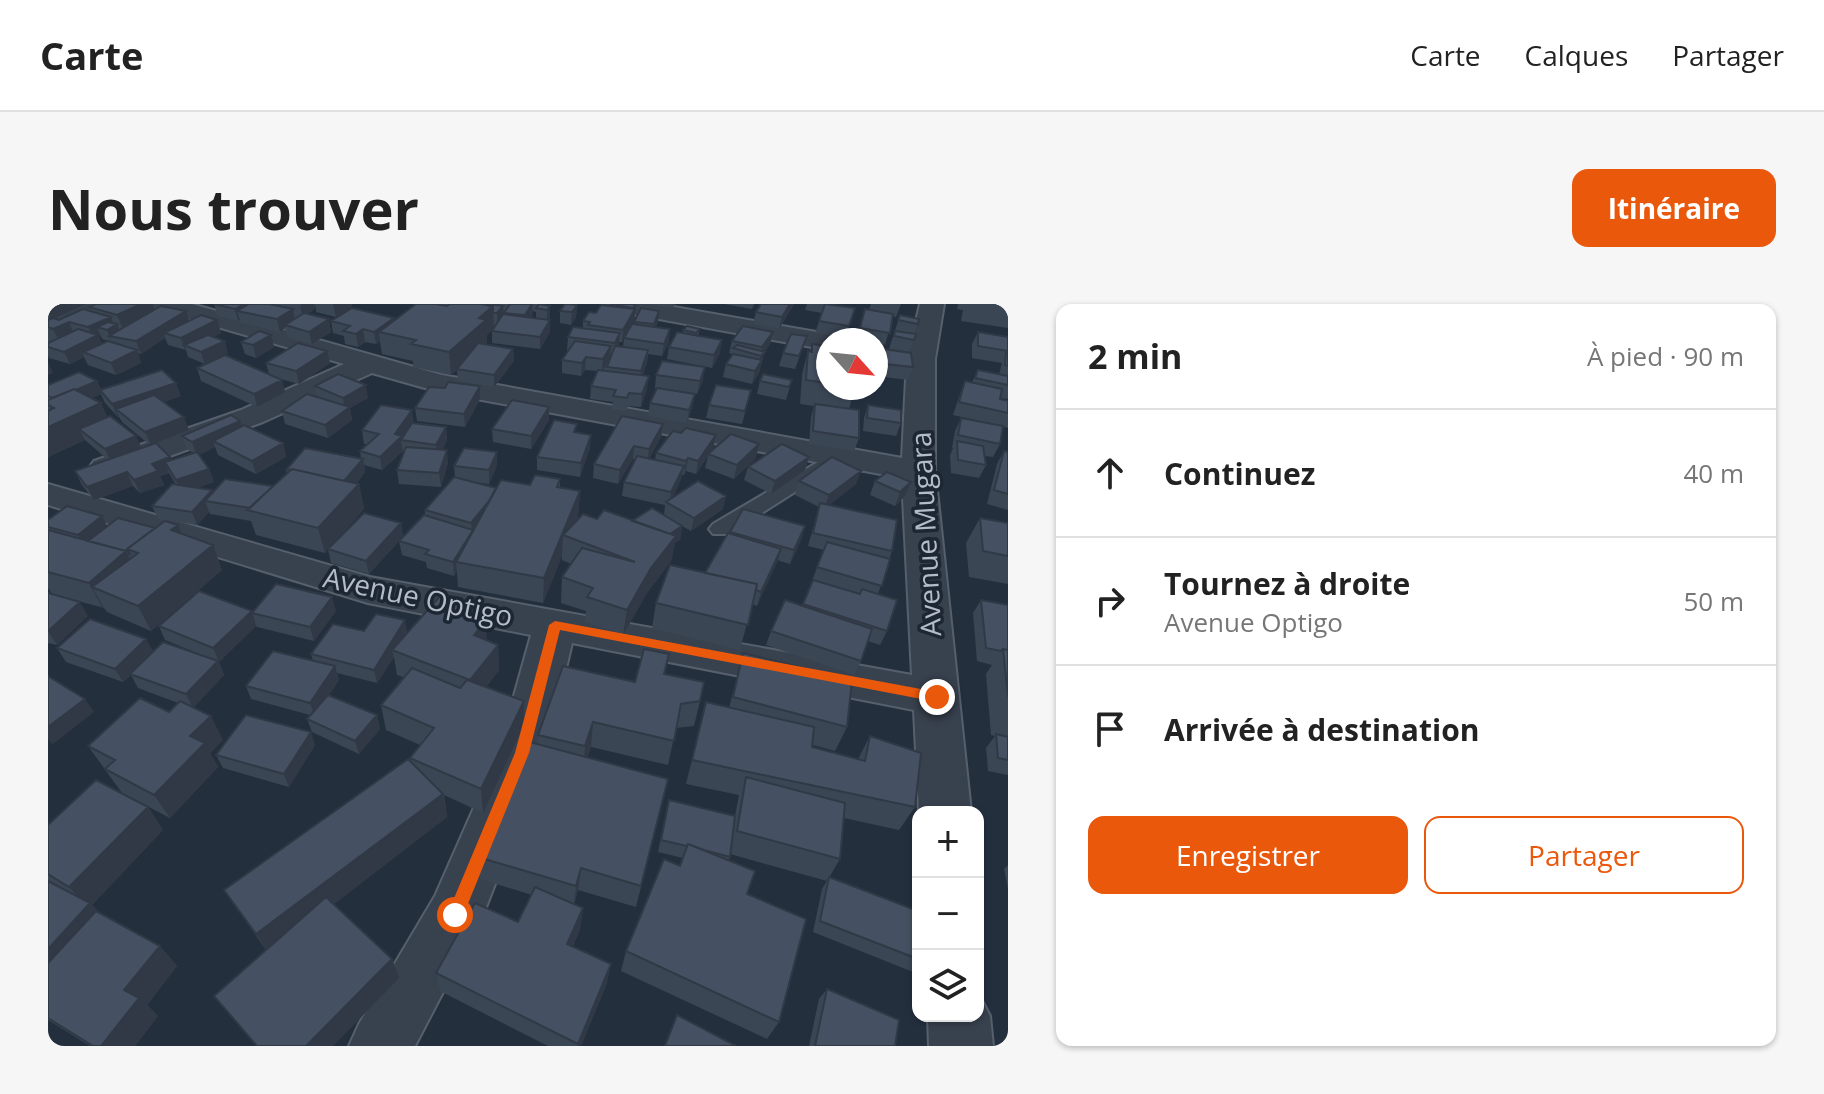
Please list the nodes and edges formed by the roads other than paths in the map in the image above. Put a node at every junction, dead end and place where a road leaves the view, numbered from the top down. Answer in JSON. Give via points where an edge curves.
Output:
{"nodes":[{"id":1,"x":100,"y":304,"type":"edge"},
{"id":2,"x":165,"y":304,"type":"edge"},
{"id":3,"x":615,"y":304,"type":"edge"},
{"id":4,"x":932,"y":304,"type":"edge"},
{"id":5,"x":48,"y":328,"type":"edge"},
{"id":6,"x":816,"y":340,"type":"edge"},
{"id":7,"x":368,"y":364,"type":"junction"},
{"id":8,"x":838,"y":456,"type":"junction"},
{"id":9,"x":918,"y":471,"type":"junction"},
{"id":10,"x":48,"y":492,"type":"edge"},
{"id":11,"x":721,"y":529,"type":"dead end"},
{"id":12,"x":555,"y":625,"type":"junction"},
{"id":13,"x":937,"y":697,"type":"junction"},
{"id":14,"x":945,"y":806,"type":"edge"},
{"id":15,"x":959,"y":1022,"type":"edge"},
{"id":16,"x":381,"y":1046,"type":"edge"},
{"id":17,"x":961,"y":1046,"type":"edge"}],
"edges":[{"from":1,"to":5,"type":"street"},
{"from":2,"to":7,"type":"street"},
{"from":3,"to":6,"type":"street"},
{"from":4,"to":9,"type":"street","name":"Avenue Mugara","via":[[906,356]]},
{"from":7,"to":8,"type":"street","via":[[439,383]]},
{"from":7,"to":10,"type":"street","via":[[252,416]]},
{"from":8,"to":9,"type":"street"},
{"from":8,"to":11,"type":"lane"},
{"from":9,"to":13,"type":"street","name":"Avenue Mugara"},
{"from":10,"to":12,"type":"street","name":"Avenue Optigo","via":[[368,590]]},
{"from":12,"to":13,"type":"street","name":"Avenue Optigo"},
{"from":12,"to":16,"type":"street","via":[[516,768],[455,915]]},
{"from":13,"to":14,"type":"street","name":"Avenue Mugara"},
{"from":15,"to":17,"type":"street"}]}
